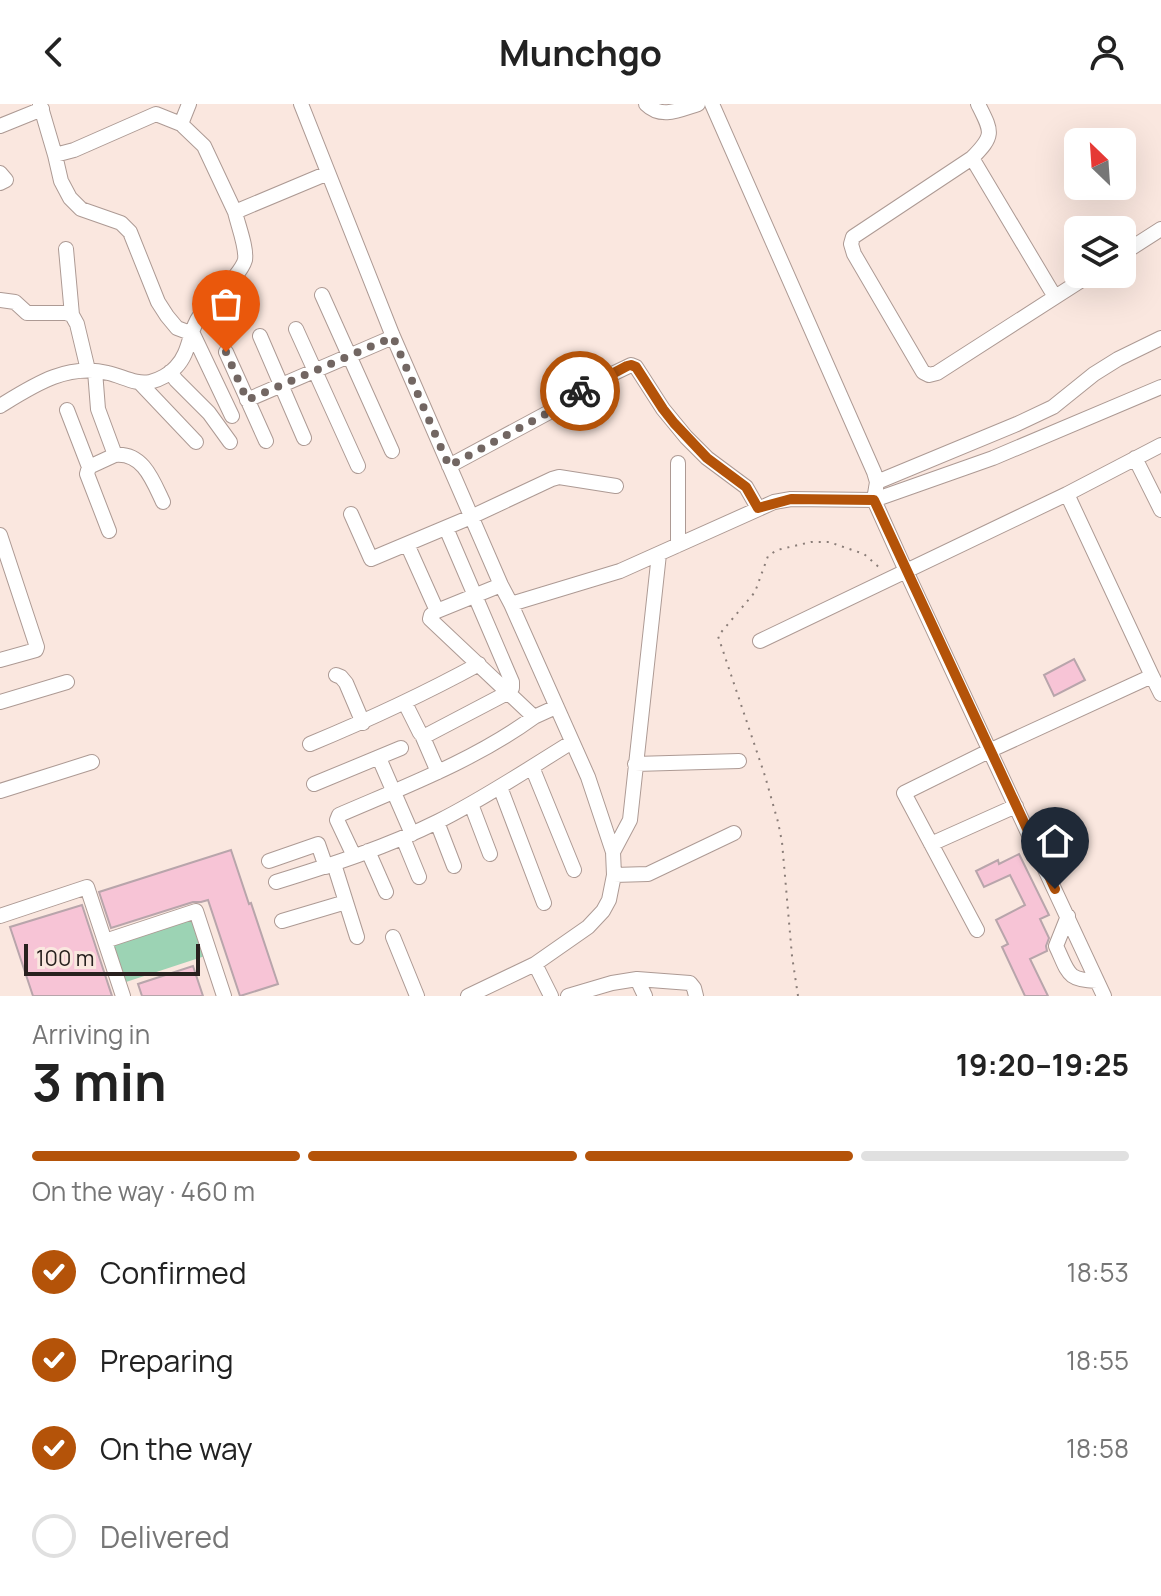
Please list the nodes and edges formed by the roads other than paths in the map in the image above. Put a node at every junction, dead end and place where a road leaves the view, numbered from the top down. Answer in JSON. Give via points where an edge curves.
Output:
{"nodes":[{"id":1,"x":189,"y":104,"type":"edge"},
{"id":2,"x":646,"y":104,"type":"edge"},
{"id":3,"x":698,"y":104,"type":"edge"},
{"id":4,"x":712,"y":104,"type":"edge"},
{"id":5,"x":978,"y":104,"type":"edge"},
{"id":6,"x":304,"y":105,"type":"edge"},
{"id":7,"x":41,"y":107,"type":"edge"},
{"id":8,"x":152,"y":109,"type":"edge"},
{"id":9,"x":181,"y":124,"type":"junction"},
{"id":10,"x":0,"y":126,"type":"edge"},
{"id":11,"x":55,"y":155,"type":"junction"},
{"id":12,"x":972,"y":158,"type":"junction"},
{"id":13,"x":0,"y":173,"type":"edge"},
{"id":14,"x":328,"y":173,"type":"junction"},
{"id":15,"x":0,"y":183,"type":"edge"},
{"id":16,"x":235,"y":212,"type":"junction"},
{"id":17,"x":1161,"y":229,"type":"edge"},
{"id":18,"x":1136,"y":245,"type":"edge"},
{"id":19,"x":66,"y":249,"type":"dead end"},
{"id":20,"x":1069,"y":288,"type":"edge"},
{"id":21,"x":322,"y":295,"type":"dead end"},
{"id":22,"x":1055,"y":297,"type":"junction"},
{"id":23,"x":0,"y":300,"type":"edge"},
{"id":24,"x":72,"y":315,"type":"junction"},
{"id":25,"x":296,"y":329,"type":"dead end"},
{"id":26,"x":193,"y":334,"type":"junction"},
{"id":27,"x":260,"y":336,"type":"dead end"},
{"id":28,"x":393,"y":337,"type":"junction"},
{"id":29,"x":1161,"y":338,"type":"edge"},
{"id":30,"x":226,"y":352,"type":"dead end"},
{"id":31,"x":349,"y":356,"type":"junction"},
{"id":32,"x":92,"y":371,"type":"junction"},
{"id":33,"x":315,"y":371,"type":"junction"},
{"id":34,"x":170,"y":372,"type":"junction"},
{"id":35,"x":140,"y":383,"type":"junction"},
{"id":36,"x":282,"y":385,"type":"junction"},
{"id":37,"x":1161,"y":387,"type":"edge"},
{"id":38,"x":1,"y":400,"type":"edge"},
{"id":39,"x":247,"y":400,"type":"junction"},
{"id":40,"x":67,"y":410,"type":"dead end"},
{"id":41,"x":232,"y":416,"type":"dead end"},
{"id":42,"x":304,"y":438,"type":"dead end"},
{"id":43,"x":266,"y":441,"type":"dead end"},
{"id":44,"x":196,"y":442,"type":"dead end"},
{"id":45,"x":230,"y":442,"type":"dead end"},
{"id":46,"x":1161,"y":445,"type":"edge"},
{"id":47,"x":392,"y":451,"type":"dead end"},
{"id":48,"x":115,"y":455,"type":"junction"},
{"id":49,"x":1135,"y":458,"type":"junction"},
{"id":50,"x":678,"y":463,"type":"dead end"},
{"id":51,"x":358,"y":466,"type":"dead end"},
{"id":52,"x":449,"y":466,"type":"junction"},
{"id":53,"x":89,"y":467,"type":"junction"},
{"id":54,"x":877,"y":482,"type":"junction"},
{"id":55,"x":616,"y":486,"type":"dead end"},
{"id":56,"x":1067,"y":494,"type":"junction"},
{"id":57,"x":874,"y":500,"type":"junction"},
{"id":58,"x":163,"y":502,"type":"dead end"},
{"id":59,"x":758,"y":508,"type":"junction"},
{"id":60,"x":1161,"y":510,"type":"edge"},
{"id":61,"x":351,"y":514,"type":"dead end"},
{"id":62,"x":471,"y":517,"type":"junction"},
{"id":63,"x":446,"y":528,"type":"junction"},
{"id":64,"x":109,"y":531,"type":"dead end"},
{"id":65,"x":0,"y":535,"type":"edge"},
{"id":66,"x":407,"y":544,"type":"junction"},
{"id":67,"x":678,"y":545,"type":"junction"},
{"id":68,"x":659,"y":554,"type":"junction"},
{"id":69,"x":906,"y":571,"type":"junction"},
{"id":70,"x":501,"y":585,"type":"junction"},
{"id":71,"x":476,"y":595,"type":"junction"},
{"id":72,"x":511,"y":604,"type":"junction"},
{"id":73,"x":437,"y":611,"type":"junction"},
{"id":74,"x":760,"y":641,"type":"dead end"},
{"id":75,"x":0,"y":660,"type":"edge"},
{"id":76,"x":479,"y":664,"type":"junction"},
{"id":77,"x":1154,"y":669,"type":"edge"},
{"id":78,"x":336,"y":675,"type":"dead end"},
{"id":79,"x":67,"y":682,"type":"dead end"},
{"id":80,"x":509,"y":692,"type":"junction"},
{"id":81,"x":1161,"y":694,"type":"edge"},
{"id":82,"x":0,"y":702,"type":"edge"},
{"id":83,"x":405,"y":703,"type":"junction"},
{"id":84,"x":556,"y":707,"type":"junction"},
{"id":85,"x":534,"y":717,"type":"junction"},
{"id":86,"x":363,"y":723,"type":"junction"},
{"id":87,"x":422,"y":735,"type":"junction"},
{"id":88,"x":572,"y":742,"type":"junction"},
{"id":89,"x":310,"y":744,"type":"dead end"},
{"id":90,"x":401,"y":748,"type":"dead end"},
{"id":91,"x":991,"y":750,"type":"junction"},
{"id":92,"x":379,"y":758,"type":"junction"},
{"id":93,"x":739,"y":761,"type":"dead end"},
{"id":94,"x":92,"y":762,"type":"dead end"},
{"id":95,"x":635,"y":764,"type":"junction"},
{"id":96,"x":532,"y":767,"type":"junction"},
{"id":97,"x":438,"y":772,"type":"junction"},
{"id":98,"x":314,"y":784,"type":"dead end"},
{"id":99,"x":500,"y":787,"type":"junction"},
{"id":100,"x":0,"y":791,"type":"edge"},
{"id":101,"x":393,"y":791,"type":"junction"},
{"id":102,"x":471,"y":804,"type":"junction"},
{"id":103,"x":1016,"y":806,"type":"junction"},
{"id":104,"x":437,"y":822,"type":"junction"},
{"id":105,"x":734,"y":833,"type":"dead end"},
{"id":106,"x":407,"y":836,"type":"junction"},
{"id":107,"x":931,"y":844,"type":"junction"},
{"id":108,"x":368,"y":851,"type":"junction"},
{"id":109,"x":613,"y":852,"type":"junction"},
{"id":110,"x":490,"y":854,"type":"dead end"},
{"id":111,"x":354,"y":856,"type":"junction"},
{"id":112,"x":269,"y":861,"type":"dead end"},
{"id":113,"x":330,"y":866,"type":"junction"},
{"id":114,"x":454,"y":866,"type":"dead end"},
{"id":115,"x":574,"y":870,"type":"dead end"},
{"id":116,"x":614,"y":875,"type":"junction"},
{"id":117,"x":419,"y":877,"type":"dead end"},
{"id":118,"x":276,"y":882,"type":"dead end"},
{"id":119,"x":386,"y":892,"type":"dead end"},
{"id":120,"x":346,"y":902,"type":"junction"},
{"id":121,"x":544,"y":903,"type":"dead end"},
{"id":122,"x":0,"y":916,"type":"edge"},
{"id":123,"x":1068,"y":916,"type":"junction"},
{"id":124,"x":282,"y":921,"type":"dead end"},
{"id":125,"x":977,"y":930,"type":"dead end"},
{"id":126,"x":357,"y":937,"type":"dead end"},
{"id":127,"x":393,"y":937,"type":"dead end"},
{"id":128,"x":105,"y":941,"type":"junction"},
{"id":129,"x":535,"y":964,"type":"junction"},
{"id":130,"x":637,"y":979,"type":"junction"},
{"id":131,"x":1097,"y":981,"type":"junction"},
{"id":132,"x":123,"y":996,"type":"edge"},
{"id":133,"x":224,"y":996,"type":"edge"},
{"id":134,"x":417,"y":996,"type":"edge"},
{"id":135,"x":468,"y":996,"type":"edge"},
{"id":136,"x":551,"y":996,"type":"edge"},
{"id":137,"x":568,"y":996,"type":"edge"},
{"id":138,"x":645,"y":996,"type":"edge"},
{"id":139,"x":696,"y":996,"type":"edge"},
{"id":140,"x":1104,"y":996,"type":"edge"}],
"edges":[{"from":1,"to":9,"type":"street"},
{"from":2,"to":3,"type":"street","via":[[666,114]]},
{"from":4,"to":54,"type":"street"},
{"from":5,"to":12,"type":"street","via":[[989,137]]},
{"from":6,"to":14,"type":"street"},
{"from":7,"to":10,"type":"street"},
{"from":7,"to":11,"type":"street"},
{"from":8,"to":9,"type":"street"},
{"from":8,"to":11,"type":"street"},
{"from":9,"to":16,"type":"street","via":[[204,146]]},
{"from":11,"to":26,"type":"street","via":[[70,198],[81,209],[121,223],[130,232],[158,302],[177,328]]},
{"from":12,"to":22,"type":"street"},
{"from":12,"to":22,"type":"street","via":[[853,237],[851,244],[923,372],[937,373]]},
{"from":13,"to":15,"type":"street","via":[[6,180]]},
{"from":14,"to":16,"type":"street"},
{"from":14,"to":28,"type":"street"},
{"from":16,"to":26,"type":"street","via":[[243,266],[196,320]]},
{"from":17,"to":18,"type":"street"},
{"from":19,"to":24,"type":"street"},
{"from":20,"to":22,"type":"street"},
{"from":21,"to":31,"type":"street"},
{"from":23,"to":24,"type":"street","via":[[15,302],[27,313]]},
{"from":24,"to":32,"type":"street"},
{"from":25,"to":33,"type":"street"},
{"from":26,"to":34,"type":"street"},
{"from":26,"to":41,"type":"street"},
{"from":27,"to":36,"type":"street"},
{"from":28,"to":31,"type":"street"},
{"from":28,"to":52,"type":"street"},
{"from":29,"to":54,"type":"street","via":[[1094,374],[1053,407]]},
{"from":30,"to":39,"type":"street"},
{"from":31,"to":33,"type":"street"},
{"from":31,"to":47,"type":"street"},
{"from":32,"to":35,"type":"street"},
{"from":32,"to":38,"type":"street","via":[[54,375]]},
{"from":32,"to":48,"type":"street","via":[[98,409]]},
{"from":33,"to":36,"type":"street"},
{"from":33,"to":51,"type":"street"},
{"from":34,"to":35,"type":"street"},
{"from":34,"to":45,"type":"street"},
{"from":35,"to":44,"type":"street"},
{"from":36,"to":39,"type":"street"},
{"from":36,"to":42,"type":"street"},
{"from":37,"to":57,"type":"street","via":[[993,458]]},
{"from":39,"to":43,"type":"street"},
{"from":40,"to":53,"type":"street"},
{"from":46,"to":49,"type":"street"},
{"from":48,"to":53,"type":"street"},
{"from":48,"to":58,"type":"street","via":[[144,466]]},
{"from":49,"to":56,"type":"street"},
{"from":49,"to":60,"type":"street"},
{"from":50,"to":67,"type":"street"},
{"from":52,"to":59,"type":"street","via":[[631,365],[686,437],[746,487]]},
{"from":52,"to":62,"type":"street"},
{"from":53,"to":64,"type":"street"},
{"from":54,"to":57,"type":"street"},
{"from":55,"to":62,"type":"street","via":[[559,477]]},
{"from":56,"to":69,"type":"street"},
{"from":56,"to":77,"type":"street"},
{"from":57,"to":59,"type":"street","via":[[791,499]]},
{"from":57,"to":69,"type":"street"},
{"from":59,"to":67,"type":"street"},
{"from":61,"to":66,"type":"street","via":[[371,559]]},
{"from":62,"to":63,"type":"street"},
{"from":62,"to":70,"type":"street"},
{"from":63,"to":66,"type":"street"},
{"from":63,"to":71,"type":"street"},
{"from":65,"to":75,"type":"street","via":[[37,648]]},
{"from":66,"to":73,"type":"street"},
{"from":67,"to":68,"type":"street"},
{"from":68,"to":72,"type":"street"},
{"from":68,"to":95,"type":"street"},
{"from":69,"to":74,"type":"street"},
{"from":69,"to":91,"type":"street"},
{"from":70,"to":71,"type":"street"},
{"from":70,"to":72,"type":"street"},
{"from":71,"to":73,"type":"street"},
{"from":71,"to":80,"type":"street","via":[[512,682]]},
{"from":72,"to":84,"type":"street"},
{"from":73,"to":76,"type":"street","via":[[430,619]]},
{"from":76,"to":80,"type":"street"},
{"from":76,"to":83,"type":"street"},
{"from":77,"to":81,"type":"street"},
{"from":77,"to":91,"type":"street"},
{"from":78,"to":86,"type":"street","via":[[346,683]]},
{"from":79,"to":82,"type":"street"},
{"from":80,"to":85,"type":"street"},
{"from":80,"to":87,"type":"street"},
{"from":83,"to":86,"type":"street"},
{"from":83,"to":87,"type":"street"},
{"from":84,"to":85,"type":"street"},
{"from":84,"to":88,"type":"street"},
{"from":85,"to":97,"type":"street"},
{"from":86,"to":89,"type":"street"},
{"from":87,"to":97,"type":"street"},
{"from":88,"to":96,"type":"street"},
{"from":88,"to":109,"type":"street"},
{"from":90,"to":92,"type":"street"},
{"from":91,"to":103,"type":"street"},
{"from":91,"to":107,"type":"street","via":[[904,793]]},
{"from":92,"to":98,"type":"street"},
{"from":92,"to":101,"type":"street"},
{"from":93,"to":95,"type":"street"},
{"from":94,"to":100,"type":"street"},
{"from":95,"to":109,"type":"street","via":[[630,820]]},
{"from":96,"to":99,"type":"street"},
{"from":96,"to":115,"type":"street"},
{"from":97,"to":101,"type":"street"},
{"from":99,"to":102,"type":"street"},
{"from":99,"to":121,"type":"street"},
{"from":101,"to":106,"type":"street"},
{"from":101,"to":111,"type":"street","via":[[337,817]]},
{"from":102,"to":104,"type":"street"},
{"from":102,"to":110,"type":"street"},
{"from":103,"to":107,"type":"street"},
{"from":103,"to":123,"type":"street"},
{"from":104,"to":106,"type":"street"},
{"from":104,"to":114,"type":"street"},
{"from":105,"to":116,"type":"street","via":[[648,874]]},
{"from":106,"to":108,"type":"street"},
{"from":106,"to":117,"type":"street"},
{"from":107,"to":125,"type":"street"},
{"from":108,"to":111,"type":"street"},
{"from":108,"to":119,"type":"street"},
{"from":109,"to":116,"type":"street"},
{"from":111,"to":113,"type":"street"},
{"from":112,"to":113,"type":"street","via":[[318,844]]},
{"from":113,"to":118,"type":"street"},
{"from":113,"to":120,"type":"street"},
{"from":116,"to":129,"type":"street","via":[[603,911]]},
{"from":120,"to":124,"type":"street"},
{"from":120,"to":126,"type":"street"},
{"from":122,"to":128,"type":"street","via":[[87,887]]},
{"from":123,"to":131,"type":"street"},
{"from":123,"to":131,"type":"street","via":[[1057,949],[1073,978]]},
{"from":127,"to":134,"type":"street"},
{"from":128,"to":132,"type":"street"},
{"from":128,"to":133,"type":"street","via":[[196,911]]},
{"from":129,"to":135,"type":"street"},
{"from":129,"to":136,"type":"street"},
{"from":130,"to":137,"type":"street"},
{"from":130,"to":138,"type":"street"},
{"from":130,"to":139,"type":"street","via":[[690,983]]},
{"from":131,"to":140,"type":"street"}]}
